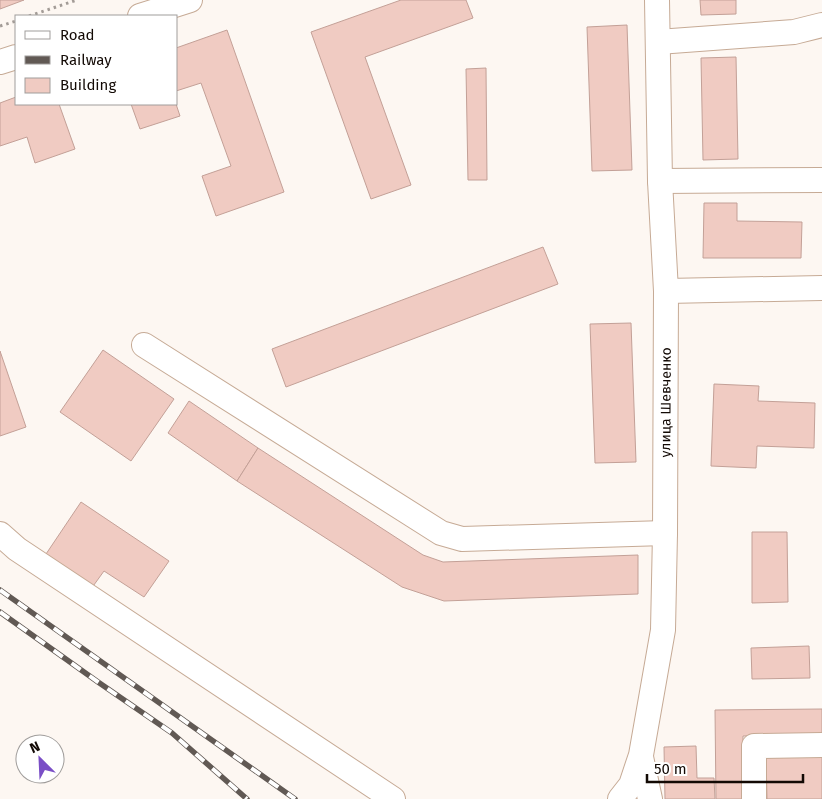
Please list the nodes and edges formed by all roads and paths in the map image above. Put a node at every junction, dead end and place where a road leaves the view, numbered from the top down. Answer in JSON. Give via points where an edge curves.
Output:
{"nodes":[{"id":1,"x":78,"y":0,"type":"edge"},
{"id":2,"x":190,"y":0,"type":"edge"},
{"id":3,"x":657,"y":0,"type":"edge"},
{"id":4,"x":32,"y":15,"type":"edge"},
{"id":5,"x":143,"y":15,"type":"edge"},
{"id":6,"x":15,"y":20,"type":"edge"},
{"id":7,"x":822,"y":25,"type":"edge"},
{"id":8,"x":0,"y":26,"type":"edge"},
{"id":9,"x":658,"y":42,"type":"junction"},
{"id":10,"x":15,"y":57,"type":"edge"},
{"id":11,"x":0,"y":62,"type":"edge"},
{"id":12,"x":822,"y":180,"type":"edge"},
{"id":13,"x":660,"y":181,"type":"junction"},
{"id":14,"x":822,"y":288,"type":"edge"},
{"id":15,"x":666,"y":291,"type":"junction"},
{"id":16,"x":144,"y":345,"type":"dead end"},
{"id":17,"x":665,"y":533,"type":"junction"},
{"id":18,"x":0,"y":534,"type":"edge"},
{"id":19,"x":822,"y":746,"type":"edge"},
{"id":20,"x":641,"y":755,"type":"junction"},
{"id":21,"x":393,"y":799,"type":"edge"},
{"id":22,"x":620,"y":799,"type":"edge"},
{"id":23,"x":650,"y":799,"type":"edge"},
{"id":24,"x":754,"y":799,"type":"edge"}],
"edges":[{"from":1,"to":4,"type":"path"},
{"from":2,"to":5,"type":"street"},
{"from":3,"to":9,"type":"street","name":"улица Шевченко"},
{"from":6,"to":8,"type":"path"},
{"from":7,"to":9,"type":"street","via":[[794,32]]},
{"from":9,"to":13,"type":"street","name":"улица Шевченко"},
{"from":10,"to":11,"type":"street"},
{"from":12,"to":13,"type":"street"},
{"from":13,"to":15,"type":"street","name":"улица Шевченко"},
{"from":14,"to":15,"type":"street"},
{"from":15,"to":17,"type":"street","name":"улица Шевченко"},
{"from":16,"to":17,"type":"street","via":[[441,533],[462,539]]},
{"from":17,"to":20,"type":"street","name":"улица Шевченко","via":[[663,630]]},
{"from":18,"to":21,"type":"street","via":[[17,549]]},
{"from":19,"to":24,"type":"street","via":[[754,746]]},
{"from":20,"to":22,"type":"street","name":"улица Шевченко","via":[[631,785]]},
{"from":20,"to":23,"type":"street"}]}
